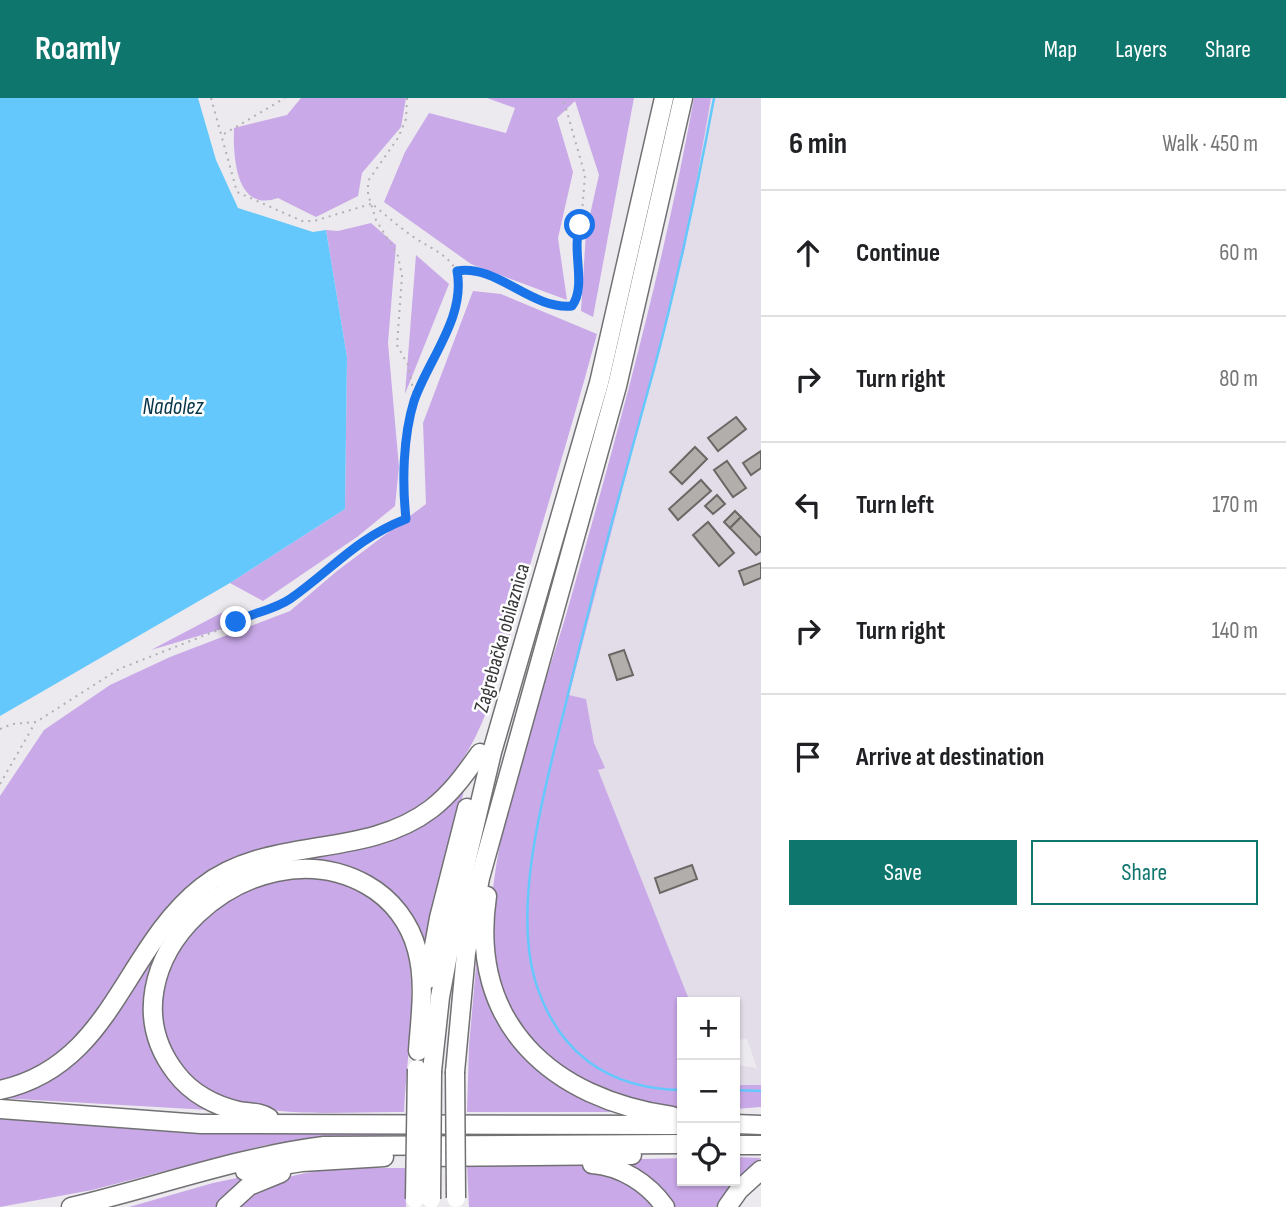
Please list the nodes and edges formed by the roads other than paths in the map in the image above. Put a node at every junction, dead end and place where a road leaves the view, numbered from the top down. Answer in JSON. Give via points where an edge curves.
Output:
{"nodes":[{"id":1,"x":664,"y":98,"type":"edge"},
{"id":2,"x":683,"y":98,"type":"edge"},
{"id":3,"x":526,"y":640,"type":"junction"},
{"id":4,"x":525,"y":712,"type":"junction"},
{"id":5,"x":480,"y":754,"type":"junction"},
{"id":6,"x":423,"y":1064,"type":"junction"},
{"id":7,"x":0,"y":1090,"type":"edge"},
{"id":8,"x":0,"y":1109,"type":"edge"},
{"id":9,"x":677,"y":1116,"type":"edge"},
{"id":10,"x":740,"y":1124,"type":"edge"},
{"id":11,"x":278,"y":1125,"type":"junction"},
{"id":12,"x":677,"y":1125,"type":"edge"},
{"id":13,"x":761,"y":1125,"type":"edge"},
{"id":14,"x":677,"y":1144,"type":"edge"},
{"id":15,"x":677,"y":1153,"type":"edge"},
{"id":16,"x":551,"y":1157,"type":"junction"},
{"id":17,"x":343,"y":1159,"type":"junction"},
{"id":18,"x":761,"y":1170,"type":"edge"},
{"id":19,"x":159,"y":1181,"type":"junction"},
{"id":20,"x":421,"y":1204,"type":"edge"},
{"id":21,"x":457,"y":1204,"type":"edge"},
{"id":22,"x":73,"y":1207,"type":"edge"},
{"id":23,"x":226,"y":1207,"type":"edge"},
{"id":24,"x":665,"y":1207,"type":"edge"},
{"id":25,"x":727,"y":1207,"type":"edge"}],
"edges":[{"from":1,"to":3,"type":"highway","name":"Zagrebačka obilaznica","via":[[608,344]]},
{"from":2,"to":4,"type":"highway","name":"Zagrebačka obilaznica","via":[[617,386]]},
{"from":3,"to":5,"type":"highway","via":[[512,660]]},
{"from":3,"to":6,"type":"highway","name":"Zagrebačka obilaznica","via":[[492,752]]},
{"from":4,"to":9,"type":"highway","via":[[486,907],[491,972],[498,997],[534,1056],[570,1084],[625,1108]]},
{"from":4,"to":21,"type":"highway","name":"Zagrebačka obilaznica","bridge":true,"via":[[480,878],[466,953],[455,1072]]},
{"from":5,"to":6,"type":"highway","via":[[432,951]]},
{"from":5,"to":7,"type":"highway","via":[[447,796],[408,823],[365,838],[241,863],[211,881],[167,923],[90,1037],[58,1066]]},
{"from":6,"to":11,"type":"highway","via":[[417,948],[404,919],[385,898],[345,875],[314,869],[279,870],[227,889],[198,912],[171,949],[155,1002],[158,1038],[188,1087],[218,1105],[266,1115]]},
{"from":6,"to":20,"type":"highway","bridge":true},
{"from":8,"to":11,"type":"highway","via":[[93,1119]]},
{"from":10,"to":13,"type":"highway"},
{"from":11,"to":12,"type":"highway"},
{"from":14,"to":19,"type":"highway","via":[[324,1146]]},
{"from":15,"to":16,"type":"highway"},
{"from":16,"to":17,"type":"highway"},
{"from":16,"to":24,"type":"highway","via":[[618,1170],[648,1188]]},
{"from":17,"to":19,"type":"highway","via":[[256,1169],[178,1186]]},
{"from":17,"to":23,"type":"highway","via":[[263,1179]]},
{"from":18,"to":25,"type":"highway"},
{"from":19,"to":22,"type":"highway"}]}
